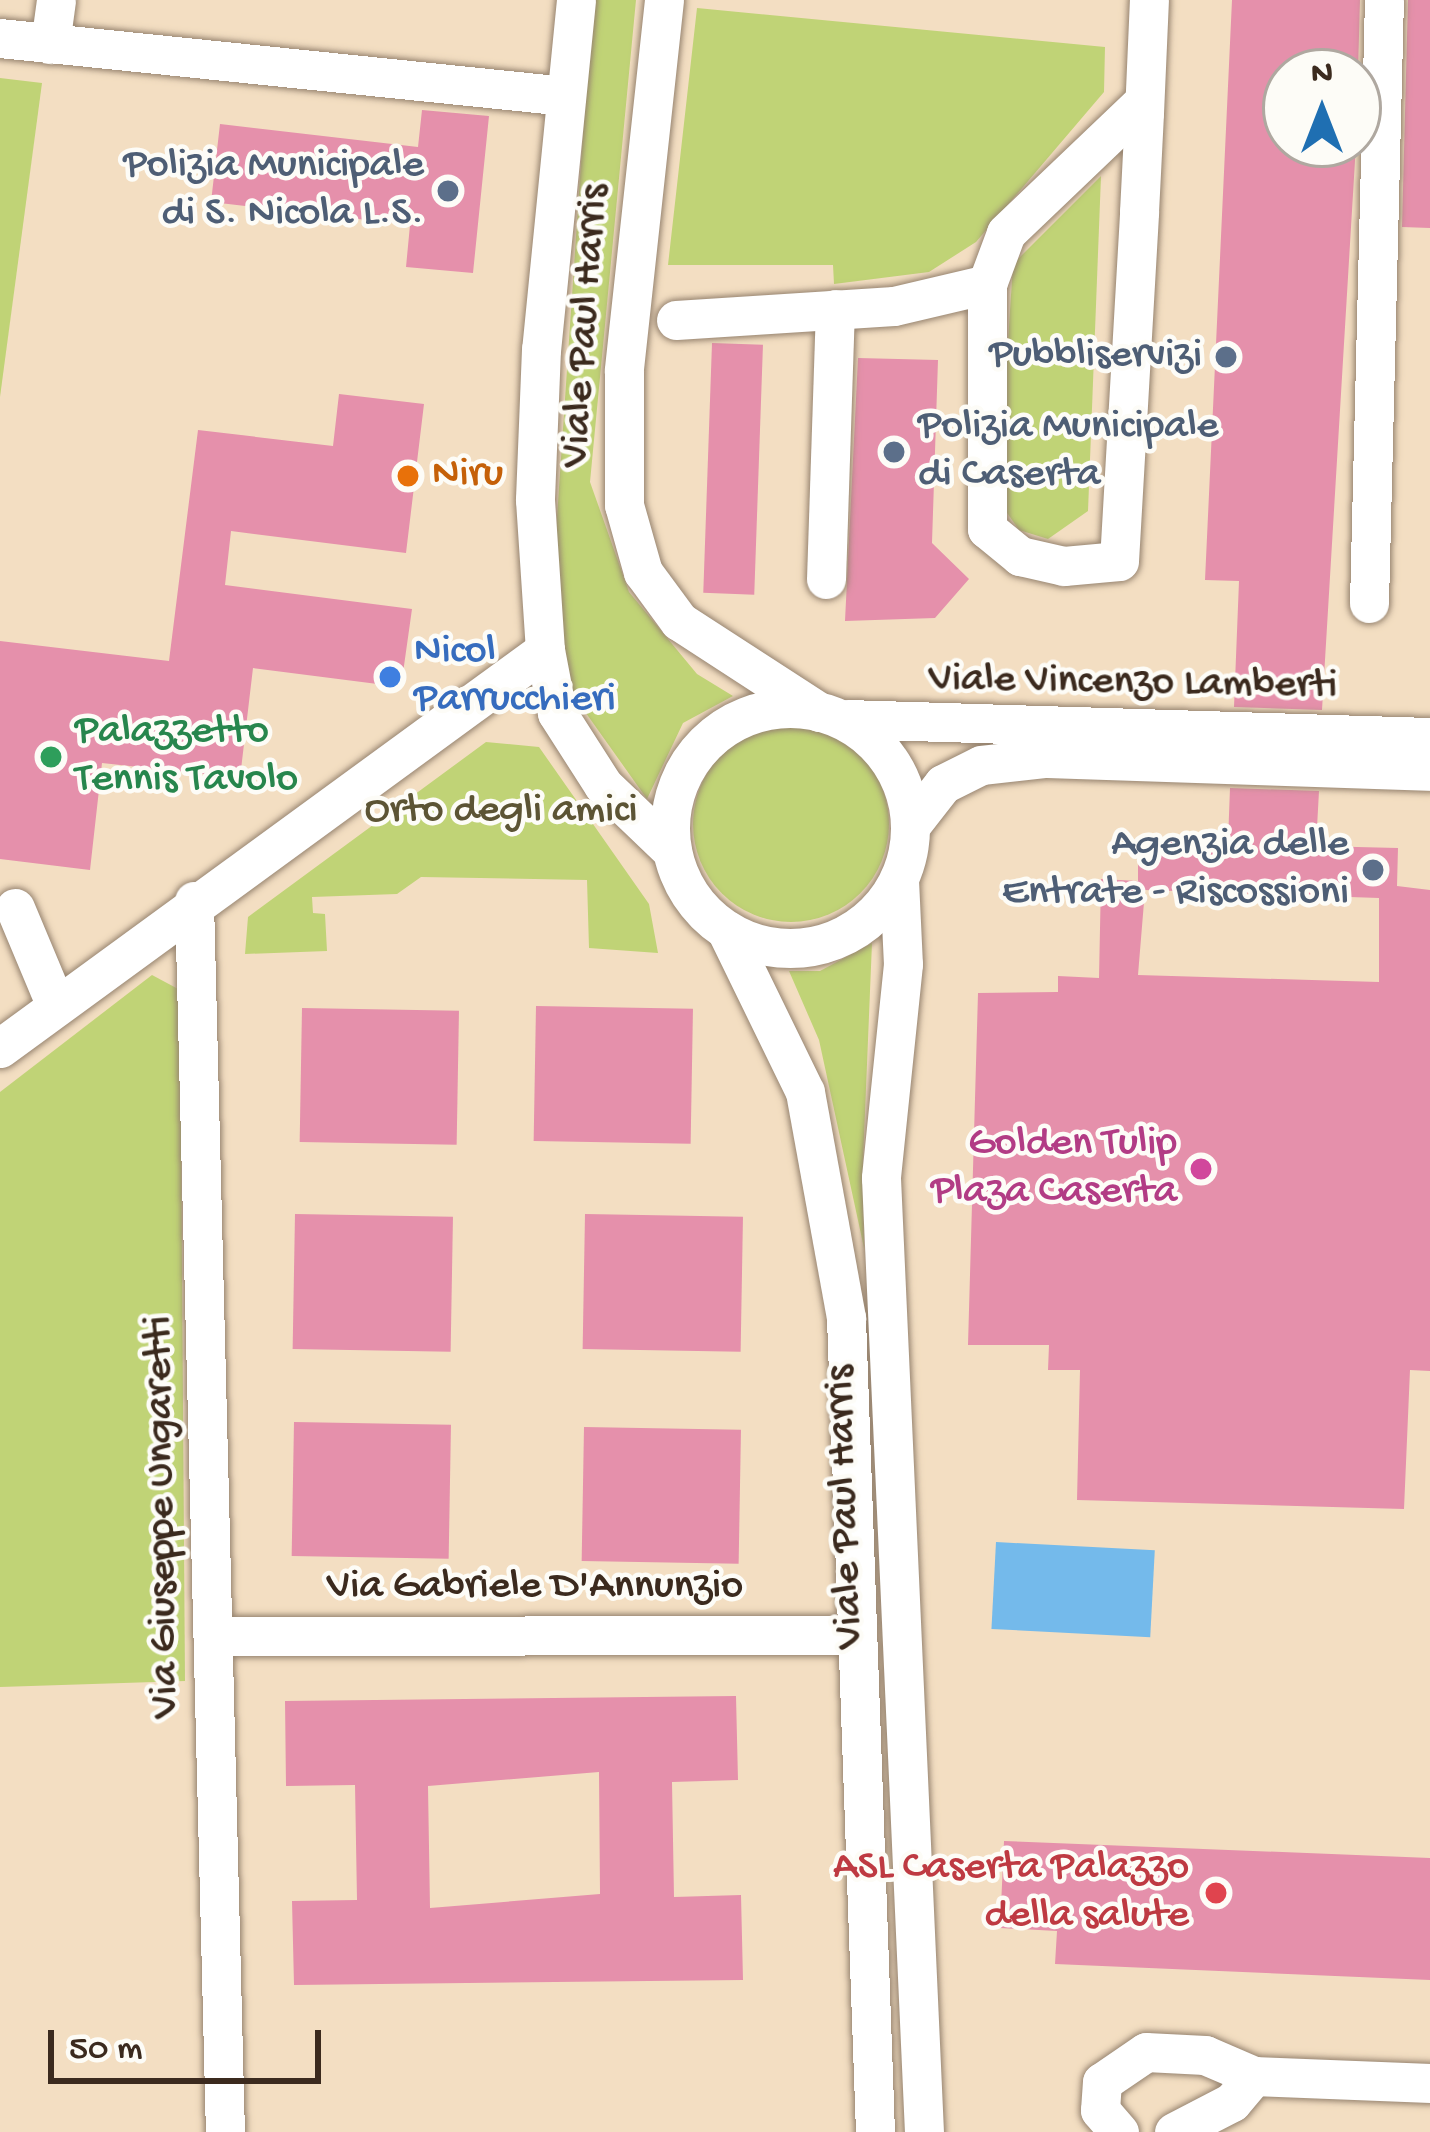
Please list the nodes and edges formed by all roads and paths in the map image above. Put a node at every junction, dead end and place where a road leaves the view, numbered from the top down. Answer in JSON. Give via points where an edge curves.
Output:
{"nodes":[{"id":1,"x":56,"y":0,"type":"edge"},
{"id":2,"x":576,"y":0,"type":"edge"},
{"id":3,"x":664,"y":0,"type":"edge"},
{"id":4,"x":1149,"y":0,"type":"edge"},
{"id":5,"x":1384,"y":0,"type":"edge"},
{"id":6,"x":0,"y":38,"type":"edge"},
{"id":7,"x":50,"y":44,"type":"junction"},
{"id":8,"x":566,"y":96,"type":"junction"},
{"id":9,"x":1144,"y":101,"type":"junction"},
{"id":10,"x":986,"y":284,"type":"junction"},
{"id":11,"x":835,"y":309,"type":"junction"},
{"id":12,"x":676,"y":320,"type":"dead end"},
{"id":13,"x":826,"y":579,"type":"dead end"},
{"id":14,"x":1369,"y":603,"type":"dead end"},
{"id":15,"x":545,"y":650,"type":"junction"},
{"id":16,"x":828,"y":714,"type":"junction"},
{"id":17,"x":1430,"y":737,"type":"edge"},
{"id":18,"x":1430,"y":771,"type":"edge"},
{"id":19,"x":910,"y":825,"type":"junction"},
{"id":20,"x":672,"y":851,"type":"junction"},
{"id":21,"x":899,"y":880,"type":"junction"},
{"id":22,"x":194,"y":901,"type":"junction"},
{"id":23,"x":15,"y":908,"type":"dead end"},
{"id":24,"x":726,"y":930,"type":"junction"},
{"id":25,"x":56,"y":1006,"type":"junction"},
{"id":26,"x":0,"y":1048,"type":"edge"},
{"id":27,"x":214,"y":1636,"type":"junction"},
{"id":28,"x":856,"y":1636,"type":"junction"},
{"id":29,"x":1254,"y":2075,"type":"junction"},
{"id":30,"x":1430,"y":2084,"type":"edge"},
{"id":31,"x":225,"y":2132,"type":"edge"},
{"id":32,"x":875,"y":2132,"type":"edge"},
{"id":33,"x":924,"y":2132,"type":"edge"},
{"id":34,"x":1119,"y":2132,"type":"edge"},
{"id":35,"x":1174,"y":2132,"type":"edge"}],
"edges":[{"from":1,"to":7,"type":"street"},
{"from":2,"to":8,"type":"street","name":"Viale Paul Harris"},
{"from":3,"to":16,"type":"street","name":"Viale Paul Harris","via":[[624,371],[623,505],[643,572],[679,622]]},
{"from":4,"to":9,"type":"street"},
{"from":5,"to":14,"type":"street"},
{"from":6,"to":7,"type":"street"},
{"from":7,"to":8,"type":"street"},
{"from":8,"to":15,"type":"street","name":"Viale Paul Harris","via":[[535,500]]},
{"from":9,"to":10,"type":"street","via":[[1006,232]]},
{"from":9,"to":10,"type":"street","via":[[1119,561],[1042,561],[986,529]]},
{"from":10,"to":11,"type":"street"},
{"from":11,"to":12,"type":"street"},
{"from":11,"to":13,"type":"street"},
{"from":15,"to":20,"type":"street","name":"Viale Paul Harris","via":[[557,713]]},
{"from":15,"to":22,"type":"street"},
{"from":16,"to":17,"type":"street","name":"Viale Vincenzo Lamberti","via":[[911,729]]},
{"from":16,"to":19,"type":"street","name":"Viale Paul Harris","via":[[889,760]]},
{"from":16,"to":20,"type":"street","via":[[751,715],[708,742],[678,783]]},
{"from":18,"to":19,"type":"street","name":"Viale Vincenzo Lamberti","via":[[1023,760],[943,784]]},
{"from":19,"to":21,"type":"street","name":"Viale Paul Harris"},
{"from":20,"to":24,"type":"street","name":"Viale Paul Harris","via":[[682,882]]},
{"from":21,"to":24,"type":"street","via":[[875,912],[824,942],[764,945]]},
{"from":21,"to":33,"type":"street","name":"Viale Paul Harris","via":[[903,964],[881,1178]]},
{"from":22,"to":25,"type":"street"},
{"from":22,"to":27,"type":"street","name":"Via Giuseppe Ungaretti"},
{"from":23,"to":25,"type":"street"},
{"from":24,"to":28,"type":"street","name":"Viale Paul Harris","via":[[770,1007],[820,1143],[846,1318]]},
{"from":25,"to":26,"type":"street"},
{"from":27,"to":28,"type":"street","name":"Via Gabriele D'Annunzio"},
{"from":27,"to":31,"type":"street","name":"Via Giuseppe Ungaretti"},
{"from":28,"to":32,"type":"street","name":"Viale Paul Harris"},
{"from":29,"to":30,"type":"street"},
{"from":29,"to":34,"type":"street","via":[[1205,2055],[1116,2063],[1100,2110]]},
{"from":29,"to":35,"type":"street","via":[[1232,2102]]}]}
